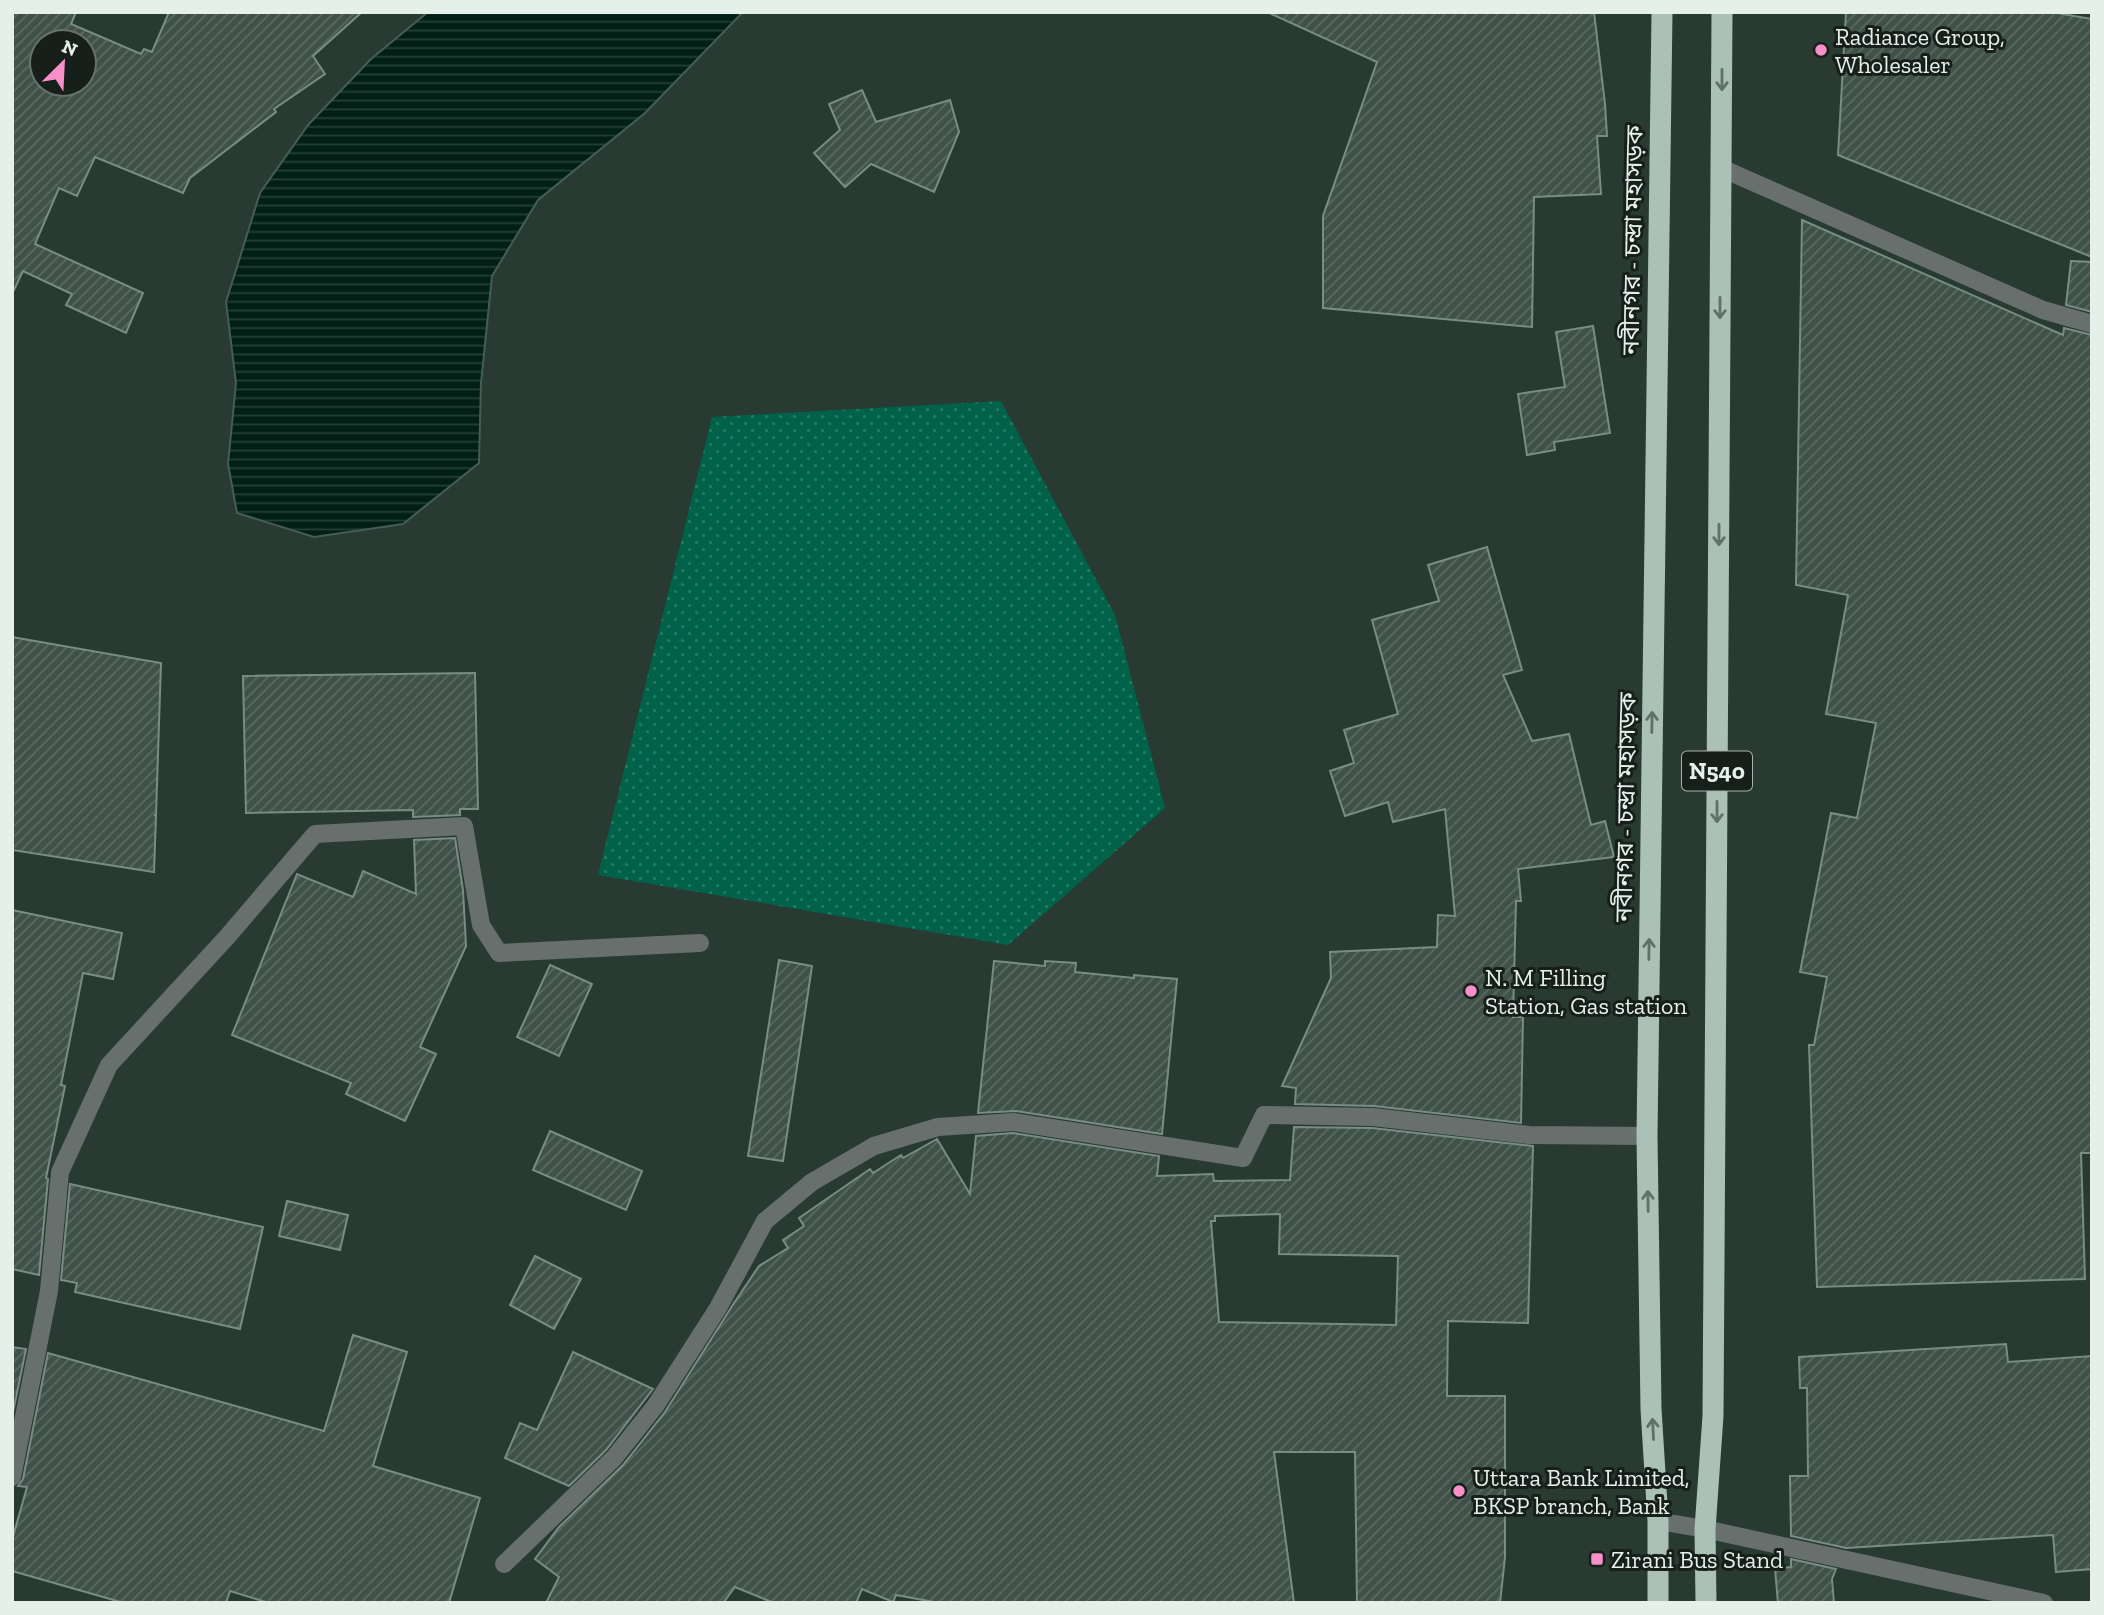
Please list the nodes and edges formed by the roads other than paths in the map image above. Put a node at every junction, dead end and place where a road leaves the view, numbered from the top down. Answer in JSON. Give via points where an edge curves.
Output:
{"nodes":[{"id":1,"x":1662,"y":12,"type":"edge"},
{"id":2,"x":1722,"y":12,"type":"edge"},
{"id":3,"x":1721,"y":168,"type":"junction"},
{"id":4,"x":2092,"y":324,"type":"edge"},
{"id":5,"x":700,"y":943,"type":"dead end"},
{"id":6,"x":1647,"y":1136,"type":"junction"},
{"id":7,"x":12,"y":1477,"type":"edge"},
{"id":8,"x":1658,"y":1521,"type":"junction"},
{"id":9,"x":1706,"y":1529,"type":"junction"},
{"id":10,"x":504,"y":1564,"type":"dead end"},
{"id":11,"x":1658,"y":1603,"type":"edge"},
{"id":12,"x":1706,"y":1603,"type":"edge"},
{"id":13,"x":2044,"y":1603,"type":"edge"}],
"edges":[{"from":6,"to":1,"type":"highway","name":"নবীনগর - চন্দ্রা মহাসড়ক","number":"N540","one_way":true},
{"from":2,"to":3,"type":"highway","number":"N540","one_way":true},
{"from":3,"to":4,"type":"street","via":[[2043,310]]},
{"from":3,"to":9,"type":"highway","number":"N540","one_way":true,"via":[[1713,1416]]},
{"from":5,"to":7,"type":"street","via":[[499,953],[481,925],[464,826],[315,834],[108,1065],[60,1172],[49,1291]]},
{"from":8,"to":6,"type":"highway","name":"নবীনগর - চন্দ্রা মহাসড়ক","number":"N540","one_way":true,"via":[[1651,1409]]},
{"from":6,"to":10,"type":"street","via":[[1529,1135],[1373,1117],[1264,1115],[1243,1158],[1014,1122],[938,1127],[874,1146],[812,1182],[765,1221],[718,1308],[656,1405],[614,1458]]},
{"from":8,"to":9,"type":"street"},
{"from":8,"to":11,"type":"highway","name":"নবীনগর - চন্দ্রা মহাসড়ক","number":"N540"},
{"from":9,"to":12,"type":"highway","number":"N540"},
{"from":9,"to":13,"type":"street"}]}
